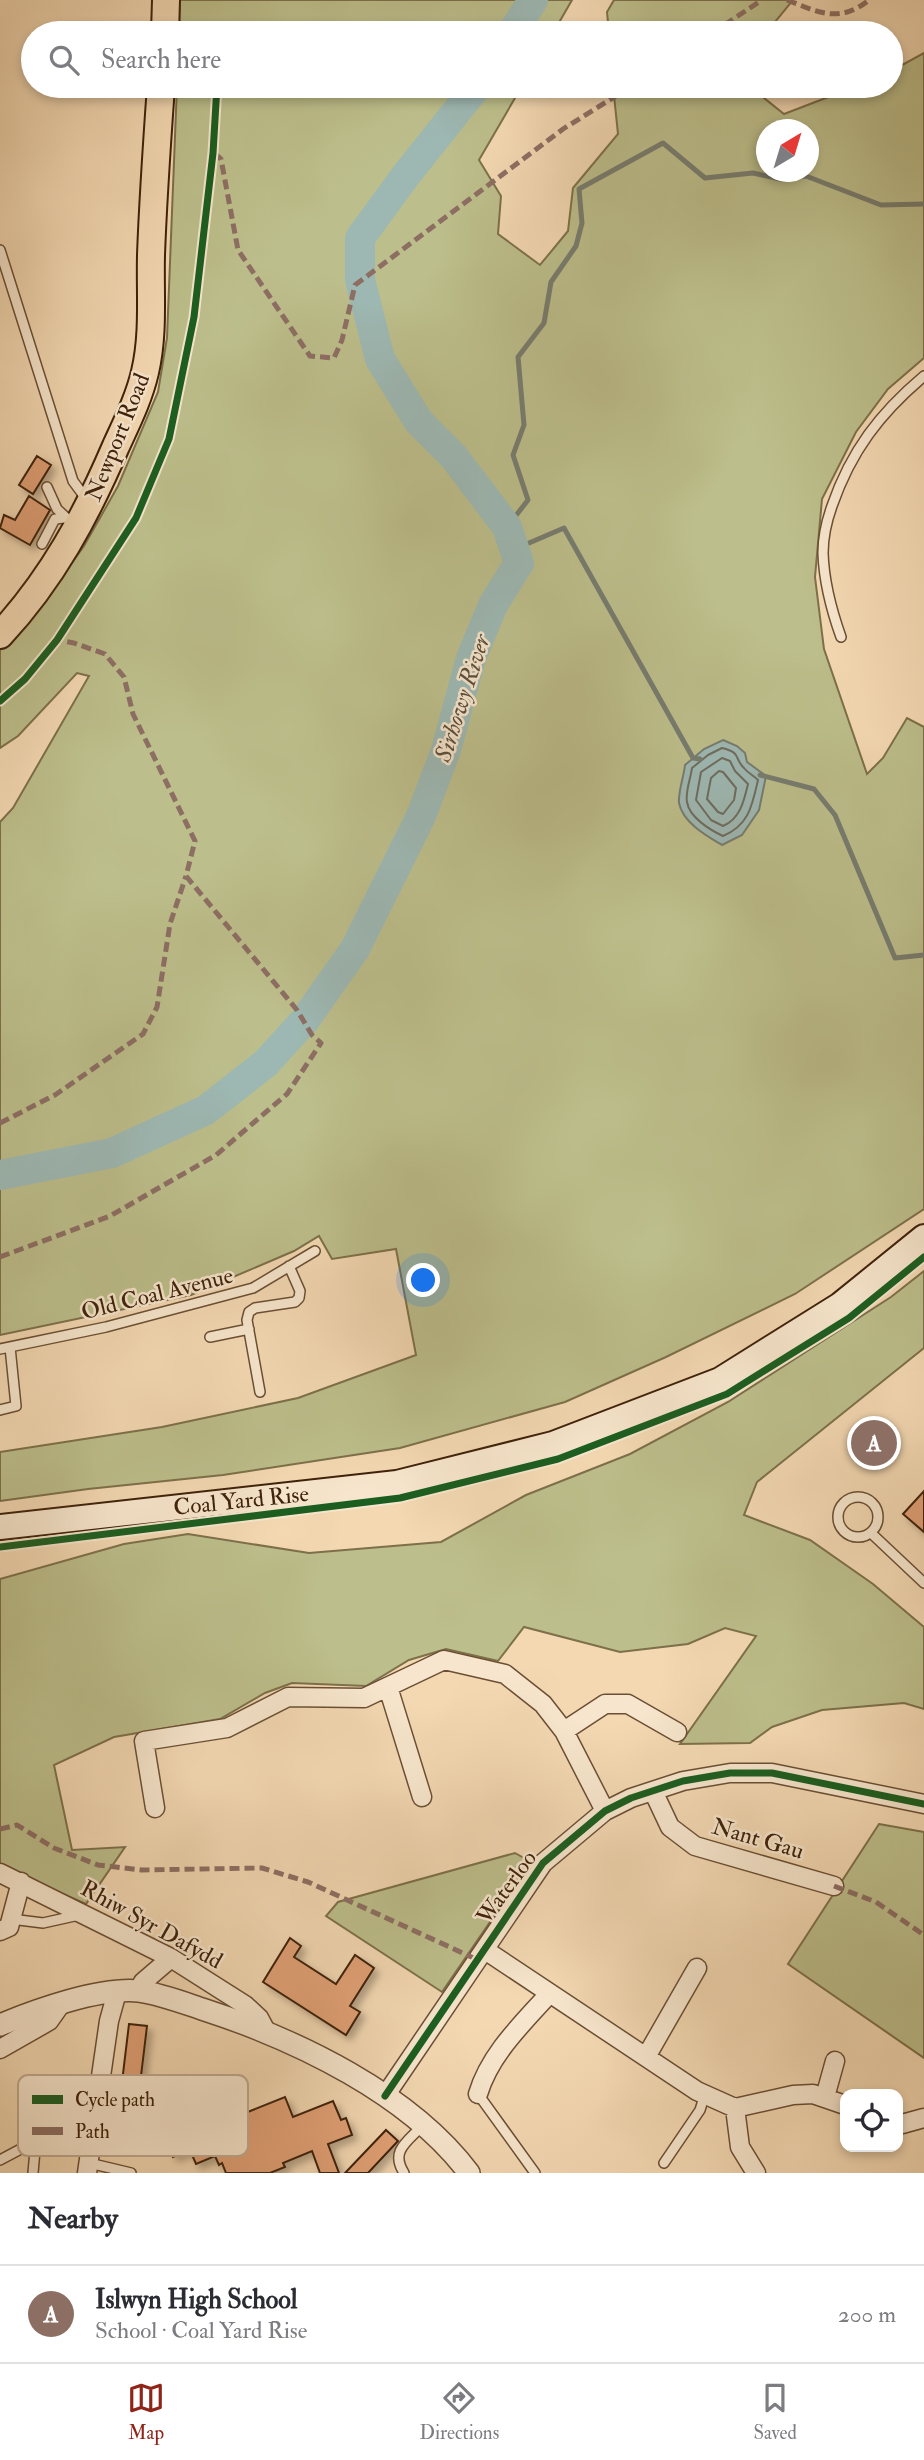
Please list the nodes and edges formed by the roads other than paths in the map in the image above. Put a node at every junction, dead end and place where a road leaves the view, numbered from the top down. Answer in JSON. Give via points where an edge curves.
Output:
{"nodes":[{"id":1,"x":166,"y":0,"type":"edge"},
{"id":2,"x":165,"y":21,"type":"edge"},
{"id":3,"x":160,"y":98,"type":"edge"},
{"id":4,"x":0,"y":250,"type":"edge"},
{"id":5,"x":924,"y":376,"type":"edge"},
{"id":6,"x":47,"y":487,"type":"dead end"},
{"id":7,"x":91,"y":504,"type":"junction"},
{"id":8,"x":71,"y":523,"type":"junction"},
{"id":9,"x":42,"y":544,"type":"dead end"},
{"id":10,"x":0,"y":635,"type":"edge"},
{"id":11,"x":841,"y":637,"type":"dead end"},
{"id":12,"x":924,"y":1237,"type":"edge"},
{"id":13,"x":315,"y":1251,"type":"dead end"},
{"id":14,"x":289,"y":1266,"type":"junction"},
{"id":15,"x":249,"y":1329,"type":"junction"},
{"id":16,"x":210,"y":1336,"type":"dead end"},
{"id":17,"x":10,"y":1347,"type":"junction"},
{"id":18,"x":0,"y":1349,"type":"edge"},
{"id":19,"x":260,"y":1392,"type":"dead end"},
{"id":20,"x":0,"y":1410,"type":"edge"},
{"id":21,"x":0,"y":1527,"type":"edge"},
{"id":22,"x":871,"y":1533,"type":"junction"},
{"id":23,"x":924,"y":1583,"type":"edge"},
{"id":24,"x":387,"y":1687,"type":"junction"},
{"id":25,"x":564,"y":1731,"type":"junction"},
{"id":26,"x":677,"y":1732,"type":"dead end"},
{"id":27,"x":653,"y":1791,"type":"junction"},
{"id":28,"x":422,"y":1797,"type":"dead end"},
{"id":29,"x":924,"y":1804,"type":"edge"},
{"id":30,"x":155,"y":1808,"type":"dead end"},
{"id":31,"x":605,"y":1811,"type":"junction"},
{"id":32,"x":0,"y":1873,"type":"edge"},
{"id":33,"x":21,"y":1882,"type":"junction"},
{"id":34,"x":834,"y":1885,"type":"dead end"},
{"id":35,"x":84,"y":1914,"type":"junction"},
{"id":36,"x":6,"y":1925,"type":"edge"},
{"id":37,"x":485,"y":1950,"type":"junction"},
{"id":38,"x":171,"y":1958,"type":"junction"},
{"id":39,"x":697,"y":1968,"type":"dead end"},
{"id":40,"x":128,"y":1991,"type":"junction"},
{"id":41,"x":549,"y":1994,"type":"junction"},
{"id":42,"x":61,"y":2004,"type":"junction"},
{"id":43,"x":0,"y":2025,"type":"edge"},
{"id":44,"x":267,"y":2033,"type":"junction"},
{"id":45,"x":0,"y":2049,"type":"edge"},
{"id":46,"x":646,"y":2057,"type":"junction"},
{"id":47,"x":835,"y":2061,"type":"dead end"},
{"id":48,"x":101,"y":2075,"type":"edge"},
{"id":49,"x":478,"y":2094,"type":"joint"},
{"id":50,"x":705,"y":2094,"type":"junction"},
{"id":51,"x":385,"y":2096,"type":"junction"},
{"id":52,"x":825,"y":2097,"type":"junction"},
{"id":53,"x":840,"y":2103,"type":"edge"},
{"id":54,"x":735,"y":2108,"type":"junction"},
{"id":55,"x":924,"y":2118,"type":"edge"},
{"id":56,"x":903,"y":2124,"type":"edge"},
{"id":57,"x":422,"y":2125,"type":"junction"},
{"id":58,"x":18,"y":2150,"type":"edge"},
{"id":59,"x":0,"y":2160,"type":"edge"},
{"id":60,"x":664,"y":2163,"type":"dead end"},
{"id":61,"x":88,"y":2168,"type":"edge"},
{"id":62,"x":131,"y":2173,"type":"edge"},
{"id":63,"x":404,"y":2173,"type":"edge"},
{"id":64,"x":469,"y":2173,"type":"edge"},
{"id":65,"x":536,"y":2173,"type":"edge"},
{"id":66,"x":756,"y":2173,"type":"edge"}],
"edges":[{"from":1,"to":2,"type":"main road"},
{"from":3,"to":7,"type":"main road","name":"Newport Road","via":[[146,370]]},
{"from":4,"to":7,"type":"lane","via":[[73,481]]},
{"from":5,"to":11,"type":"lane","via":[[870,430],[843,475],[828,519],[823,550],[828,599]]},
{"from":6,"to":8,"type":"lane","via":[[57,509]]},
{"from":7,"to":8,"type":"main road","name":"Newport Road"},
{"from":8,"to":9,"type":"lane","via":[[55,519]]},
{"from":8,"to":10,"type":"main road","name":"Newport Road","via":[[42,585]]},
{"from":12,"to":21,"type":"main road","name":"Coal Yard Rise","via":[[840,1305],[720,1380],[553,1444],[397,1483]]},
{"from":13,"to":14,"type":"lane","name":"Old Coal Avenue"},
{"from":14,"to":15,"type":"lane","via":[[299,1298],[255,1308],[249,1312]]},
{"from":14,"to":17,"type":"lane","name":"Old Coal Avenue","via":[[253,1288]]},
{"from":15,"to":16,"type":"lane"},
{"from":15,"to":19,"type":"lane"},
{"from":17,"to":18,"type":"lane","name":"Old Coal Avenue"},
{"from":17,"to":20,"type":"lane","via":[[16,1406]]},
{"from":22,"to":22,"type":"lane","via":[[858,1537],[845,1532],[838,1520],[845,1501],[858,1496],[872,1501],[878,1520]]},
{"from":22,"to":23,"type":"lane"},
{"from":24,"to":25,"type":"street","via":[[444,1660],[505,1674],[543,1704]]},
{"from":24,"to":28,"type":"street"},
{"from":24,"to":30,"type":"street","via":[[364,1699],[288,1697],[227,1728],[144,1741]]},
{"from":25,"to":26,"type":"street","via":[[605,1704],[628,1704]]},
{"from":25,"to":31,"type":"street"},
{"from":27,"to":29,"type":"street","name":"Waterloo","via":[[718,1775],[772,1773]]},
{"from":27,"to":31,"type":"street","name":"Waterloo"},
{"from":27,"to":34,"type":"street","name":"Nant Gau","via":[[670,1827],[695,1846]]},
{"from":31,"to":37,"type":"street","name":"Waterloo","via":[[543,1863]]},
{"from":32,"to":33,"type":"street","name":"Rhiw Syr Dafydd"},
{"from":33,"to":35,"type":"street","name":"Rhiw Syr Dafydd"},
{"from":33,"to":36,"type":"street"},
{"from":35,"to":36,"type":"lane"},
{"from":35,"to":38,"type":"street","name":"Rhiw Syr Dafydd"},
{"from":37,"to":41,"type":"street"},
{"from":37,"to":51,"type":"street","name":"Waterloo"},
{"from":38,"to":40,"type":"street"},
{"from":38,"to":44,"type":"street","name":"Rhiw Syr Dafydd","via":[[245,2005]]},
{"from":39,"to":46,"type":"street"},
{"from":40,"to":42,"type":"street"},
{"from":40,"to":44,"type":"street","via":[[175,2000]]},
{"from":40,"to":48,"type":"street","via":[[109,2021]]},
{"from":41,"to":46,"type":"street"},
{"from":41,"to":49,"type":"street","via":[[510,2037]]},
{"from":42,"to":43,"type":"street"},
{"from":42,"to":45,"type":"street","via":[[49,2021]]},
{"from":44,"to":51,"type":"street","via":[[315,2054]]},
{"from":46,"to":50,"type":"street"},
{"from":47,"to":52,"type":"street"},
{"from":49,"to":65,"type":"lane"},
{"from":50,"to":54,"type":"street"},
{"from":50,"to":60,"type":"lane","via":[[700,2110]]},
{"from":51,"to":57,"type":"street"},
{"from":52,"to":53,"type":"street"},
{"from":52,"to":54,"type":"street","via":[[793,2095]]},
{"from":54,"to":66,"type":"street","via":[[740,2147]]},
{"from":55,"to":56,"type":"street"},
{"from":57,"to":63,"type":"lane","via":[[397,2157]]},
{"from":57,"to":64,"type":"street"},
{"from":58,"to":59,"type":"lane"},
{"from":61,"to":62,"type":"lane"}]}
